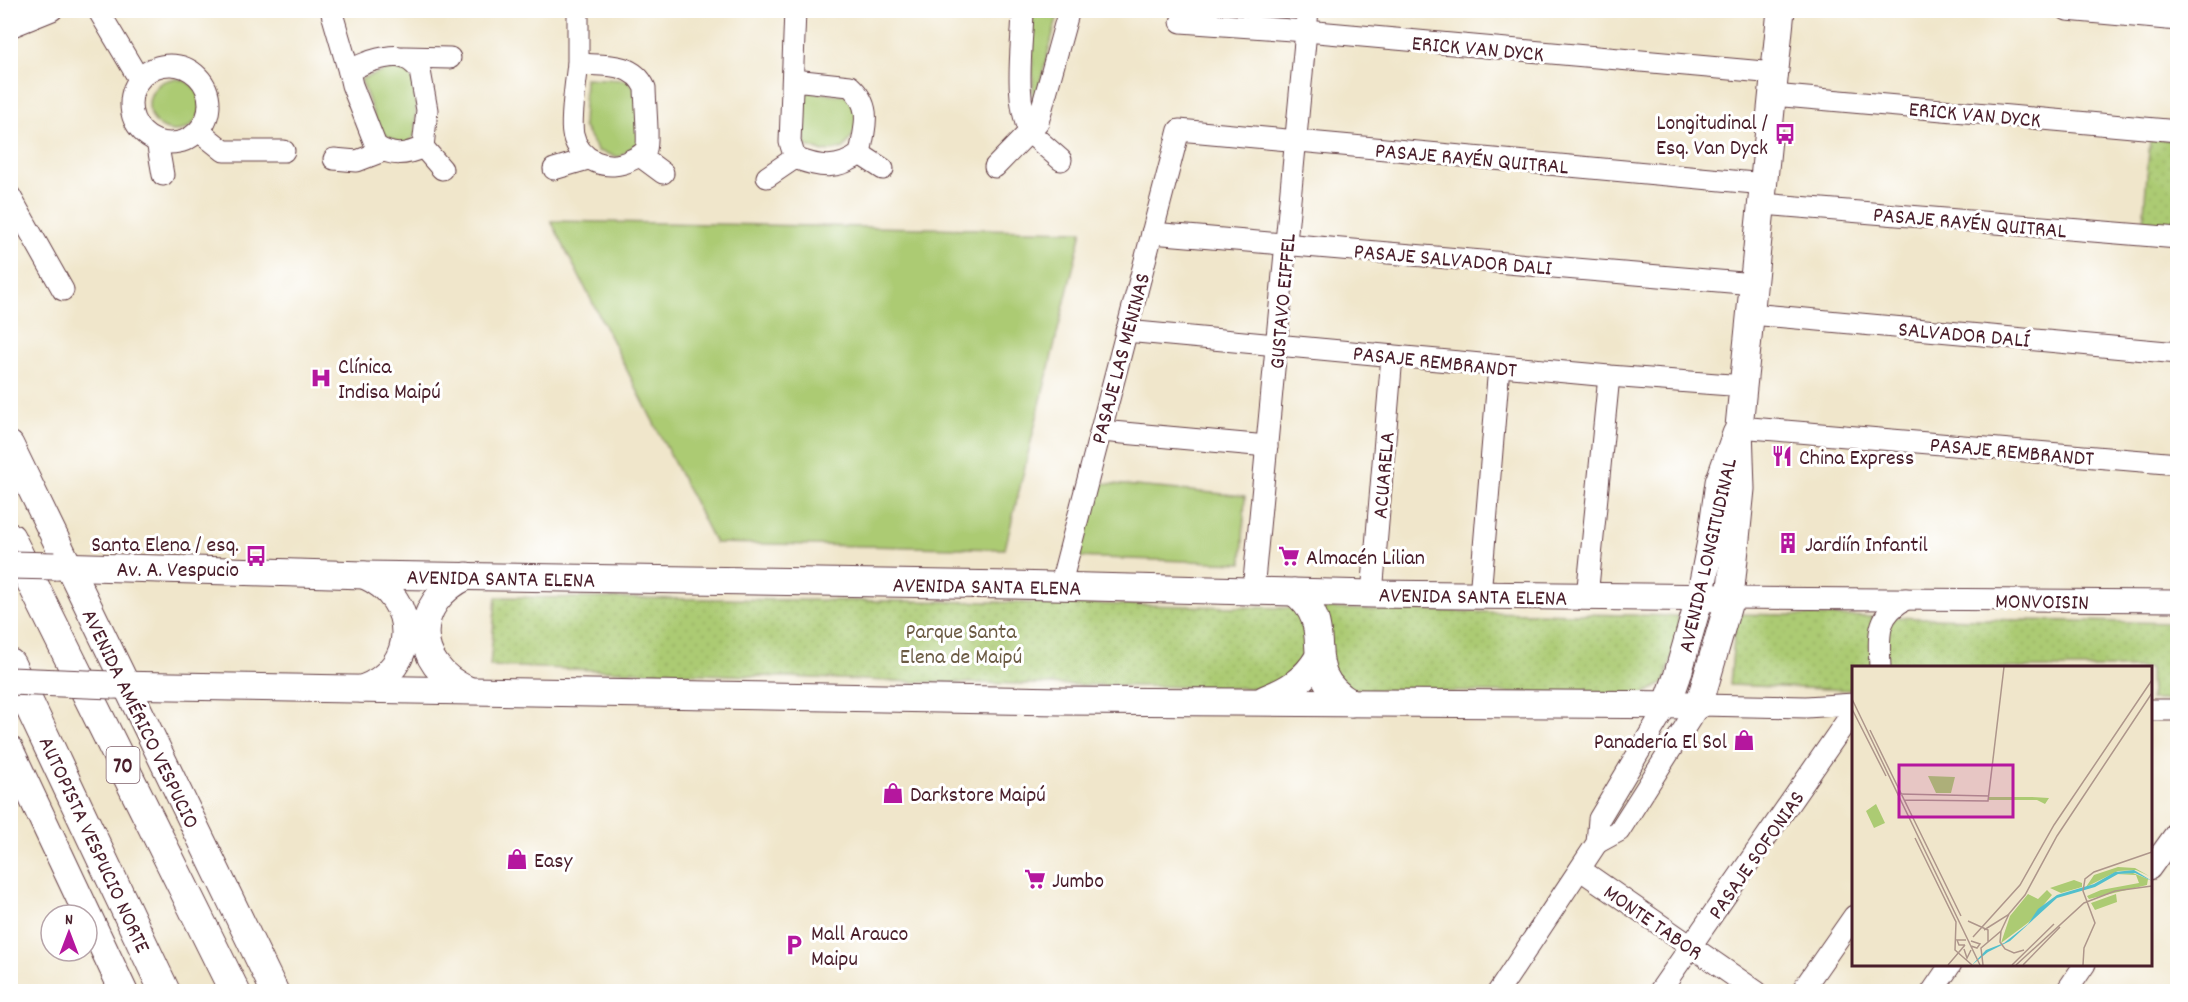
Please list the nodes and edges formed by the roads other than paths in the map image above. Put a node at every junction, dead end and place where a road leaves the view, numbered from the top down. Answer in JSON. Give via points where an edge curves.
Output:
{"nodes":[{"id":1,"x":52,"y":10,"type":"edge"},
{"id":2,"x":98,"y":10,"type":"edge"},
{"id":3,"x":331,"y":10,"type":"edge"},
{"id":4,"x":578,"y":10,"type":"edge"},
{"id":5,"x":795,"y":10,"type":"edge"},
{"id":6,"x":1023,"y":10,"type":"edge"},
{"id":7,"x":1069,"y":10,"type":"edge"},
{"id":8,"x":1780,"y":10,"type":"edge"},
{"id":9,"x":2067,"y":10,"type":"edge"},
{"id":10,"x":1307,"y":20,"type":"edge"},
{"id":11,"x":2178,"y":20,"type":"edge"},
{"id":12,"x":1181,"y":22,"type":"dead end"},
{"id":13,"x":10,"y":27,"type":"edge"},
{"id":14,"x":404,"y":57,"type":"junction"},
{"id":15,"x":450,"y":58,"type":"dead end"},
{"id":16,"x":578,"y":64,"type":"junction"},
{"id":17,"x":349,"y":72,"type":"junction"},
{"id":18,"x":139,"y":79,"type":"junction"},
{"id":19,"x":794,"y":80,"type":"junction"},
{"id":20,"x":1774,"y":84,"type":"junction"},
{"id":21,"x":1179,"y":130,"type":"joint"},
{"id":22,"x":199,"y":131,"type":"junction"},
{"id":23,"x":1029,"y":132,"type":"junction"},
{"id":24,"x":2178,"y":132,"type":"edge"},
{"id":25,"x":157,"y":141,"type":"junction"},
{"id":26,"x":1296,"y":141,"type":"junction"},
{"id":27,"x":423,"y":147,"type":"junction"},
{"id":28,"x":284,"y":151,"type":"dead end"},
{"id":29,"x":383,"y":151,"type":"junction"},
{"id":30,"x":860,"y":154,"type":"junction"},
{"id":31,"x":640,"y":156,"type":"junction"},
{"id":32,"x":795,"y":158,"type":"junction"},
{"id":33,"x":334,"y":159,"type":"dead end"},
{"id":34,"x":588,"y":159,"type":"junction"},
{"id":35,"x":1061,"y":160,"type":"dead end"},
{"id":36,"x":995,"y":168,"type":"dead end"},
{"id":37,"x":442,"y":169,"type":"dead end"},
{"id":38,"x":554,"y":169,"type":"dead end"},
{"id":39,"x":883,"y":169,"type":"dead end"},
{"id":40,"x":663,"y":173,"type":"dead end"},
{"id":41,"x":163,"y":174,"type":"dead end"},
{"id":42,"x":767,"y":177,"type":"dead end"},
{"id":43,"x":1763,"y":194,"type":"junction"},
{"id":44,"x":10,"y":196,"type":"edge"},
{"id":45,"x":1152,"y":233,"type":"junction"},
{"id":46,"x":2178,"y":238,"type":"edge"},
{"id":47,"x":1286,"y":244,"type":"junction"},
{"id":48,"x":1754,"y":284,"type":"junction"},
{"id":49,"x":63,"y":290,"type":"dead end"},
{"id":50,"x":1751,"y":314,"type":"junction"},
{"id":51,"x":1126,"y":331,"type":"junction"},
{"id":52,"x":1276,"y":345,"type":"junction"},
{"id":53,"x":2178,"y":353,"type":"edge"},
{"id":54,"x":1392,"y":356,"type":"junction"},
{"id":55,"x":1499,"y":366,"type":"junction"},
{"id":56,"x":1609,"y":376,"type":"junction"},
{"id":57,"x":1744,"y":386,"type":"junction"},
{"id":58,"x":1739,"y":427,"type":"junction"},
{"id":59,"x":1101,"y":431,"type":"junction"},
{"id":60,"x":10,"y":445,"type":"edge"},
{"id":61,"x":1267,"y":446,"type":"junction"},
{"id":62,"x":2178,"y":464,"type":"edge"},
{"id":63,"x":10,"y":538,"type":"edge"},
{"id":64,"x":10,"y":565,"type":"edge"},
{"id":65,"x":62,"y":566,"type":"junction"},
{"id":66,"x":364,"y":575,"type":"junction"},
{"id":67,"x":467,"y":576,"type":"junction"},
{"id":68,"x":1060,"y":587,"type":"junction"},
{"id":69,"x":1253,"y":591,"type":"junction"},
{"id":70,"x":1294,"y":592,"type":"junction"},
{"id":71,"x":1365,"y":594,"type":"junction"},
{"id":72,"x":1480,"y":596,"type":"junction"},
{"id":73,"x":1587,"y":597,"type":"junction"},
{"id":74,"x":1700,"y":597,"type":"junction"},
{"id":75,"x":1730,"y":598,"type":"junction"},
{"id":76,"x":1845,"y":598,"type":"junction"},
{"id":77,"x":1906,"y":598,"type":"junction"},
{"id":78,"x":2178,"y":601,"type":"edge"},
{"id":79,"x":1879,"y":632,"type":"junction"},
{"id":80,"x":1319,"y":648,"type":"junction"},
{"id":81,"x":10,"y":664,"type":"edge"},
{"id":82,"x":1880,"y":666,"type":"edge"},
{"id":83,"x":10,"y":681,"type":"edge"},
{"id":84,"x":119,"y":685,"type":"junction"},
{"id":85,"x":362,"y":688,"type":"junction"},
{"id":86,"x":468,"y":690,"type":"junction"},
{"id":87,"x":1255,"y":703,"type":"junction"},
{"id":88,"x":1351,"y":703,"type":"junction"},
{"id":89,"x":1667,"y":705,"type":"junction"},
{"id":90,"x":1699,"y":705,"type":"junction"},
{"id":91,"x":2152,"y":710,"type":"edge"},
{"id":92,"x":2178,"y":710,"type":"edge"},
{"id":93,"x":1852,"y":712,"type":"edge"},
{"id":94,"x":10,"y":750,"type":"edge"},
{"id":95,"x":2178,"y":830,"type":"edge"},
{"id":96,"x":1597,"y":843,"type":"junction"},
{"id":97,"x":2152,"y":868,"type":"edge"},
{"id":98,"x":1581,"y":870,"type":"junction"},
{"id":99,"x":1852,"y":919,"type":"edge"},
{"id":100,"x":1690,"y":946,"type":"junction"},
{"id":101,"x":1950,"y":966,"type":"edge"},
{"id":102,"x":2084,"y":966,"type":"edge"},
{"id":103,"x":124,"y":992,"type":"edge"},
{"id":104,"x":165,"y":992,"type":"edge"},
{"id":105,"x":235,"y":992,"type":"edge"},
{"id":106,"x":275,"y":992,"type":"edge"},
{"id":107,"x":1498,"y":992,"type":"edge"},
{"id":108,"x":1659,"y":992,"type":"edge"},
{"id":109,"x":1757,"y":992,"type":"edge"},
{"id":110,"x":1801,"y":992,"type":"edge"},
{"id":111,"x":1932,"y":992,"type":"edge"},
{"id":112,"x":2066,"y":992,"type":"edge"}],
"edges":[{"from":1,"to":13,"type":"street"},
{"from":2,"to":18,"type":"street"},
{"from":3,"to":17,"type":"street"},
{"from":4,"to":16,"type":"street"},
{"from":5,"to":19,"type":"street"},
{"from":6,"to":23,"type":"street","via":[[1020,92]]},
{"from":7,"to":23,"type":"street","via":[[1038,122]]},
{"from":8,"to":20,"type":"main road","name":"AVENIDA LONGITUDINAL"},
{"from":9,"to":11,"type":"street"},
{"from":10,"to":12,"type":"street","name":"ERICK VAN DYCK"},
{"from":10,"to":20,"type":"street","name":"ERICK VAN DYCK"},
{"from":10,"to":26,"type":"street","name":"GUSTAVO EIFFEL"},
{"from":14,"to":15,"type":"street"},
{"from":14,"to":17,"type":"street","via":[[386,57]]},
{"from":14,"to":27,"type":"street","via":[[420,71],[427,110]]},
{"from":16,"to":31,"type":"street","via":[[625,68],[638,76],[645,88],[646,146]]},
{"from":16,"to":34,"type":"street","via":[[573,135]]},
{"from":17,"to":29,"type":"street","via":[[376,146]]},
{"from":18,"to":22,"type":"street","via":[[167,64],[183,66],[196,74],[206,87],[210,102]]},
{"from":18,"to":25,"type":"street","via":[[130,102],[131,114],[145,135]]},
{"from":19,"to":30,"type":"street","via":[[850,86],[856,92],[866,108]]},
{"from":19,"to":32,"type":"street","via":[[790,142]]},
{"from":20,"to":24,"type":"street","name":"ERICK VAN DYCK"},
{"from":20,"to":43,"type":"main road","name":"AVENIDA LONGITUDINAL"},
{"from":21,"to":26,"type":"street","name":"PASAJE RAYÉN QUITRAL"},
{"from":21,"to":45,"type":"street","name":"PASAJE LAS MENINAS"},
{"from":22,"to":25,"type":"street","via":[[179,143]]},
{"from":22,"to":28,"type":"street","via":[[224,151]]},
{"from":23,"to":35,"type":"street"},
{"from":23,"to":36,"type":"street"},
{"from":25,"to":41,"type":"street"},
{"from":26,"to":43,"type":"street","name":"PASAJE RAYÉN QUITRAL"},
{"from":26,"to":47,"type":"street","name":"GUSTAVO EIFFEL"},
{"from":27,"to":29,"type":"street","via":[[402,154]]},
{"from":27,"to":37,"type":"street"},
{"from":29,"to":33,"type":"street","via":[[357,161]]},
{"from":30,"to":32,"type":"street","via":[[849,162],[831,166]]},
{"from":30,"to":39,"type":"street"},
{"from":31,"to":34,"type":"street","via":[[614,166]]},
{"from":31,"to":40,"type":"street"},
{"from":32,"to":42,"type":"street"},
{"from":34,"to":38,"type":"street"},
{"from":43,"to":46,"type":"street","name":"PASAJE RAYÉN QUITRAL"},
{"from":43,"to":48,"type":"main road","name":"AVENIDA LONGITUDINAL"},
{"from":44,"to":49,"type":"street"},
{"from":45,"to":47,"type":"street","name":"PASAJE SALVADOR DALI"},
{"from":45,"to":51,"type":"street","name":"PASAJE LAS MENINAS"},
{"from":47,"to":48,"type":"street","name":"PASAJE SALVADOR DALI"},
{"from":47,"to":52,"type":"street","name":"GUSTAVO EIFFEL"},
{"from":48,"to":50,"type":"main road","name":"AVENIDA LONGITUDINAL"},
{"from":50,"to":53,"type":"street","name":"SALVADOR DALÍ"},
{"from":50,"to":57,"type":"main road","name":"AVENIDA LONGITUDINAL"},
{"from":51,"to":52,"type":"street","name":"PASAJE REMBRANDT"},
{"from":51,"to":59,"type":"street","name":"PASAJE LAS MENINAS"},
{"from":52,"to":54,"type":"street","name":"PASAJE REMBRANDT"},
{"from":52,"to":61,"type":"street","name":"GUSTAVO EIFFEL"},
{"from":54,"to":55,"type":"street","name":"PASAJE REMBRANDT"},
{"from":54,"to":71,"type":"street","name":"ACUARELA"},
{"from":55,"to":56,"type":"street","name":"PASAJE REMBRANDT"},
{"from":55,"to":72,"type":"street"},
{"from":56,"to":57,"type":"street","name":"PASAJE REMBRANDT"},
{"from":56,"to":73,"type":"street"},
{"from":57,"to":58,"type":"main road","name":"AVENIDA LONGITUDINAL"},
{"from":58,"to":62,"type":"street","name":"PASAJE REMBRANDT"},
{"from":58,"to":74,"type":"main road","name":"AVENIDA LONGITUDINAL","via":[[1719,482]]},
{"from":58,"to":75,"type":"main road","name":"AVENIDA LONGITUDINAL","via":[[1741,489]]},
{"from":59,"to":61,"type":"street"},
{"from":59,"to":68,"type":"street","name":"PASAJE LAS MENINAS"},
{"from":60,"to":65,"type":"main road","name":"AVENIDA AMÉRICO VESPUCIO"},
{"from":61,"to":69,"type":"street","name":"GUSTAVO EIFFEL"},
{"from":63,"to":105,"type":"highway","number":"70"},
{"from":64,"to":65,"type":"main road","name":"AVENIDA SANTA ELENA","bridge":true},
{"from":65,"to":66,"type":"main road","name":"AVENIDA SANTA ELENA"},
{"from":65,"to":84,"type":"main road","name":"AVENIDA AMÉRICO VESPUCIO"},
{"from":66,"to":67,"type":"main road","name":"AVENIDA SANTA ELENA"},
{"from":66,"to":85,"type":"main road","via":[[382,585],[396,600],[404,618],[405,638],[400,657],[388,673]]},
{"from":67,"to":68,"type":"main road","name":"AVENIDA SANTA ELENA"},
{"from":67,"to":86,"type":"main road","via":[[441,592],[432,604],[425,634],[427,649],[442,675]]},
{"from":68,"to":69,"type":"main road","name":"AVENIDA SANTA ELENA"},
{"from":69,"to":70,"type":"main road","name":"AVENIDA SANTA ELENA"},
{"from":70,"to":71,"type":"main road","name":"AVENIDA SANTA ELENA"},
{"from":70,"to":80,"type":"main road","via":[[1312,611]]},
{"from":71,"to":72,"type":"main road","name":"AVENIDA SANTA ELENA"},
{"from":71,"to":80,"type":"main road","via":[[1327,620]]},
{"from":72,"to":73,"type":"main road","name":"AVENIDA SANTA ELENA"},
{"from":73,"to":74,"type":"main road","name":"AVENIDA SANTA ELENA"},
{"from":74,"to":75,"type":"main road","name":"AVENIDA SANTA ELENA"},
{"from":74,"to":89,"type":"main road","name":"AVENIDA LONGITUDINAL"},
{"from":75,"to":76,"type":"street","name":"AVENIDA SANTA ELENA"},
{"from":75,"to":90,"type":"main road","name":"AVENIDA LONGITUDINAL"},
{"from":76,"to":77,"type":"street","name":"AVENIDA SANTA ELENA"},
{"from":76,"to":79,"type":"street","via":[[1866,613]]},
{"from":77,"to":78,"type":"street","name":"MONVOISIN"},
{"from":77,"to":79,"type":"street","via":[[1888,612]]},
{"from":79,"to":82,"type":"street"},
{"from":80,"to":87,"type":"main road","via":[[1312,668],[1297,684]]},
{"from":80,"to":88,"type":"main road","via":[[1320,670],[1332,690]]},
{"from":81,"to":104,"type":"highway","name":"AUTOPISTA VESPUCIO NORTE"},
{"from":83,"to":84,"type":"main road","bridge":true},
{"from":84,"to":85,"type":"main road"},
{"from":84,"to":106,"type":"main road","name":"AVENIDA AMÉRICO VESPUCIO"},
{"from":85,"to":86,"type":"main road"},
{"from":86,"to":87,"type":"main road"},
{"from":87,"to":88,"type":"main road"},
{"from":88,"to":89,"type":"main road"},
{"from":89,"to":90,"type":"main road"},
{"from":89,"to":96,"type":"street","name":"AVENIDA LONGITUDINAL","via":[[1599,819]]},
{"from":90,"to":93,"type":"street"},
{"from":90,"to":96,"type":"street","name":"AVENIDA LONGITUDINAL","via":[[1619,831]]},
{"from":91,"to":92,"type":"street"},
{"from":93,"to":100,"type":"street","name":"PASAJE SOFONIAS"},
{"from":94,"to":103,"type":"main road"},
{"from":95,"to":97,"type":"street"},
{"from":96,"to":98,"type":"street","name":"AVENIDA LONGITUDINAL"},
{"from":98,"to":100,"type":"street","name":"MONTE TABOR"},
{"from":98,"to":107,"type":"street","name":"AVENIDA LONGITUDINAL"},
{"from":99,"to":110,"type":"street"},
{"from":100,"to":108,"type":"street","name":"PASAJE SOFONIAS"},
{"from":100,"to":109,"type":"street","name":"MONTE TABOR"},
{"from":101,"to":111,"type":"street"},
{"from":102,"to":112,"type":"street"}]}
